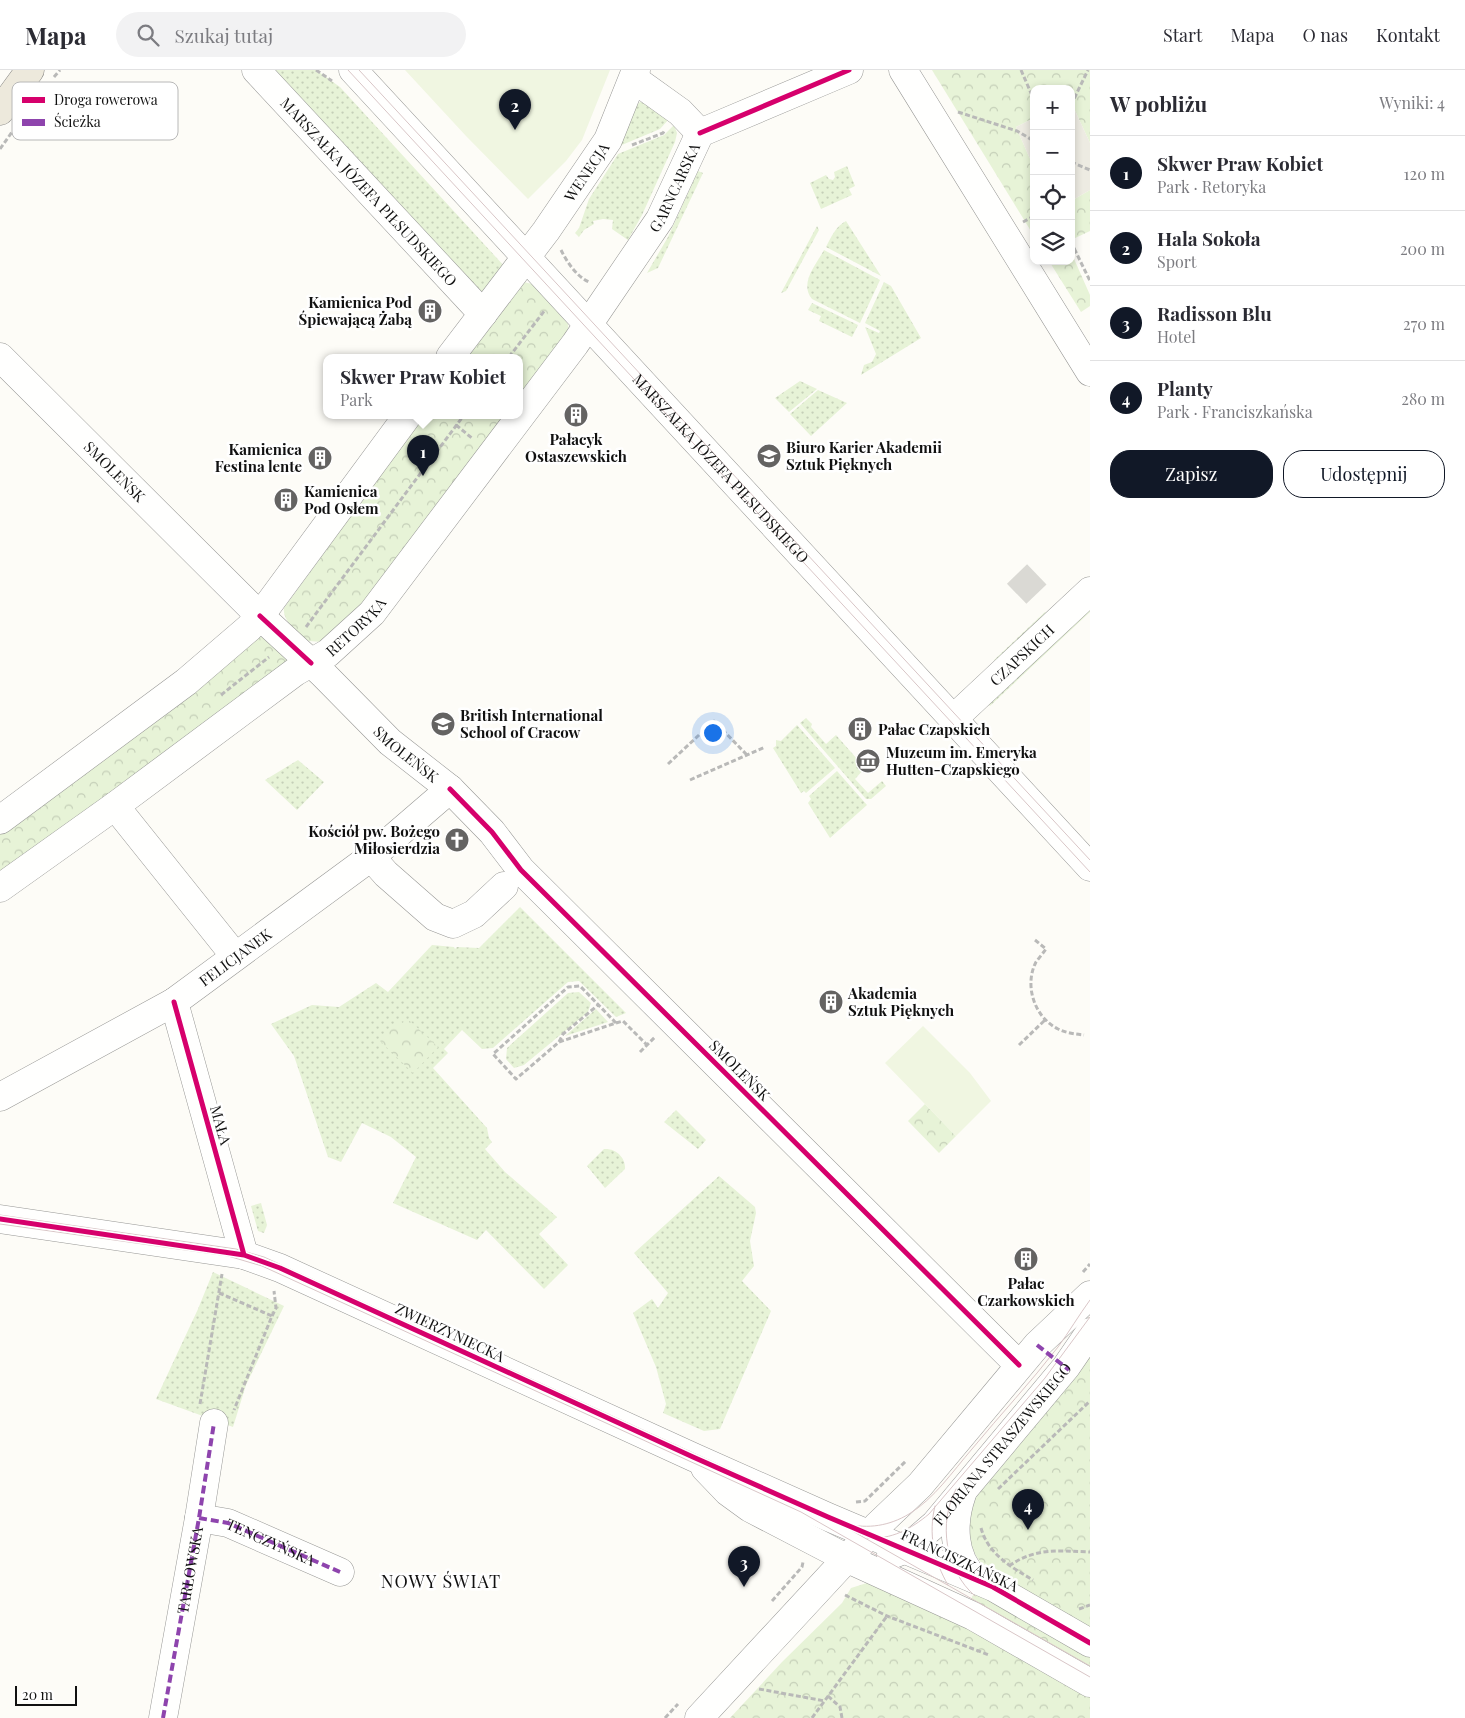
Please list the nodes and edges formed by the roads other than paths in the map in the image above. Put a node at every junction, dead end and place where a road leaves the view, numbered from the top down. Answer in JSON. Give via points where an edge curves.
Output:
{"nodes":[{"id":1,"x":30,"y":70,"type":"edge"},
{"id":2,"x":256,"y":70,"type":"edge"},
{"id":3,"x":353,"y":70,"type":"edge"},
{"id":4,"x":849,"y":70,"type":"edge"},
{"id":5,"x":903,"y":70,"type":"edge"},
{"id":6,"x":635,"y":75,"type":"edge"},
{"id":7,"x":21,"y":82,"type":"edge"},
{"id":8,"x":12,"y":95,"type":"edge"},
{"id":9,"x":0,"y":111,"type":"edge"},
{"id":10,"x":700,"y":133,"type":"junction"},
{"id":11,"x":527,"y":257,"type":"junction"},
{"id":12,"x":483,"y":314,"type":"junction"},
{"id":13,"x":588,"y":324,"type":"junction"},
{"id":14,"x":452,"y":354,"type":"edge"},
{"id":15,"x":0,"y":358,"type":"edge"},
{"id":16,"x":1087,"y":360,"type":"edge"},
{"id":17,"x":523,"y":413,"type":"edge"},
{"id":18,"x":405,"y":419,"type":"edge"},
{"id":19,"x":518,"y":419,"type":"edge"},
{"id":20,"x":1090,"y":590,"type":"edge"},
{"id":21,"x":260,"y":616,"type":"junction"},
{"id":22,"x":311,"y":663,"type":"junction"},
{"id":23,"x":954,"y":718,"type":"junction"},
{"id":24,"x":450,"y":789,"type":"junction"},
{"id":25,"x":115,"y":806,"type":"junction"},
{"id":26,"x":0,"y":820,"type":"edge"},
{"id":27,"x":371,"y":857,"type":"junction"},
{"id":28,"x":1090,"y":866,"type":"edge"},
{"id":29,"x":504,"y":886,"type":"dead end"},
{"id":30,"x":0,"y":888,"type":"edge"},
{"id":31,"x":235,"y":956,"type":"junction"},
{"id":32,"x":174,"y":1002,"type":"junction"},
{"id":33,"x":0,"y":1097,"type":"edge"},
{"id":34,"x":0,"y":1219,"type":"edge"},
{"id":35,"x":234,"y":1261,"type":"junction"},
{"id":36,"x":1090,"y":1295,"type":"edge"},
{"id":37,"x":1090,"y":1332,"type":"edge"},
{"id":38,"x":1019,"y":1365,"type":"junction"},
{"id":39,"x":215,"y":1415,"type":"road end"},
{"id":40,"x":693,"y":1457,"type":"junction"},
{"id":41,"x":962,"y":1492,"type":"junction"},
{"id":42,"x":199,"y":1518,"type":"junction"},
{"id":43,"x":870,"y":1533,"type":"junction"},
{"id":44,"x":906,"y":1549,"type":"junction"},
{"id":45,"x":848,"y":1559,"type":"junction"},
{"id":46,"x":340,"y":1572,"type":"dead end"},
{"id":47,"x":975,"y":1578,"type":"junction"},
{"id":48,"x":1090,"y":1643,"type":"edge"},
{"id":49,"x":1090,"y":1684,"type":"edge"},
{"id":50,"x":163,"y":1718,"type":"edge"},
{"id":51,"x":699,"y":1718,"type":"edge"}],
"edges":[{"from":1,"to":7,"type":"main road"},
{"from":2,"to":12,"type":"street","name":"MARSZAŁKA JÓZEFA PIŁSUDSKIEGO"},
{"from":3,"to":11,"type":"street","name":"MARSZAŁKA JÓZEFA PIŁSUDSKIEGO"},
{"from":4,"to":10,"type":"street","name":"GARNCARSKA"},
{"from":5,"to":16,"type":"street"},
{"from":6,"to":10,"type":"street","name":"WENECJA"},
{"from":6,"to":11,"type":"street","name":"WENECJA","via":[[608,140]]},
{"from":8,"to":9,"type":"main road"},
{"from":10,"to":13,"type":"street","name":"GARNCARSKA","via":[[660,219]]},
{"from":11,"to":12,"type":"street"},
{"from":11,"to":13,"type":"street","name":"MARSZAŁKA JÓZEFA PIŁSUDSKIEGO"},
{"from":12,"to":14,"type":"street"},
{"from":13,"to":17,"type":"street","name":"RETORYKA"},
{"from":13,"to":23,"type":"street","name":"MARSZAŁKA JÓZEFA PIŁSUDSKIEGO"},
{"from":15,"to":21,"type":"street","name":"SMOLEŃSK"},
{"from":18,"to":21,"type":"street"},
{"from":19,"to":22,"type":"street","name":"RETORYKA","via":[[372,612],[328,653]]},
{"from":20,"to":23,"type":"street","name":"CZAPSKICH"},
{"from":21,"to":22,"type":"street","name":"SMOLEŃSK"},
{"from":21,"to":26,"type":"street","via":[[193,676]]},
{"from":22,"to":24,"type":"street","name":"SMOLEŃSK","via":[[390,742]]},
{"from":22,"to":25,"type":"street","name":"RETORYKA"},
{"from":23,"to":28,"type":"street","name":"MARSZAŁKA JÓZEFA PIŁSUDSKIEGO"},
{"from":24,"to":27,"type":"street","name":"FELICJANEK"},
{"from":24,"to":38,"type":"street","name":"SMOLEŃSK","via":[[492,832],[521,870]]},
{"from":25,"to":30,"type":"street","name":"RETORYKA"},
{"from":25,"to":31,"type":"street"},
{"from":27,"to":29,"type":"street","via":[[435,917],[453,924],[474,914]]},
{"from":27,"to":31,"type":"street","name":"FELICJANEK"},
{"from":31,"to":32,"type":"street","name":"FELICJANEK"},
{"from":32,"to":33,"type":"street","name":"FELICJANEK"},
{"from":32,"to":35,"type":"street","name":"MAŁA"},
{"from":34,"to":35,"type":"street","name":"ZWIERZYNIECKA"},
{"from":35,"to":40,"type":"street","name":"ZWIERZYNIECKA","via":[[280,1268]]},
{"from":36,"to":38,"type":"street"},
{"from":37,"to":41,"type":"street","name":"FLORIANA STRASZEWSKIEGO","via":[[1066,1367]]},
{"from":38,"to":43,"type":"street","via":[[920,1485]]},
{"from":39,"to":42,"type":"street","name":"TARŁOWSKA"},
{"from":40,"to":43,"type":"street","name":"ZWIERZYNIECKA"},
{"from":40,"to":45,"type":"street","name":"ZWIERZYNIECKA","via":[[728,1492],[750,1508]]},
{"from":41,"to":44,"type":"street","name":"FLORIANA STRASZEWSKIEGO","via":[[935,1524]]},
{"from":41,"to":47,"type":"street","via":[[955,1519],[956,1541],[961,1559]]},
{"from":42,"to":46,"type":"street","name":"TENCZYŃSKA","via":[[228,1523]]},
{"from":42,"to":50,"type":"street","name":"TARŁOWSKA"},
{"from":43,"to":44,"type":"street","name":"FRANCISZKAŃSKA"},
{"from":43,"to":45,"type":"street"},
{"from":44,"to":45,"type":"street","name":"FLORIANA STRASZEWSKIEGO","via":[[888,1556]]},
{"from":44,"to":47,"type":"street","name":"FRANCISZKAŃSKA"},
{"from":45,"to":49,"type":"street","via":[[972,1616]]},
{"from":45,"to":51,"type":"street"},
{"from":47,"to":48,"type":"street","name":"FRANCISZKAŃSKA"}]}
